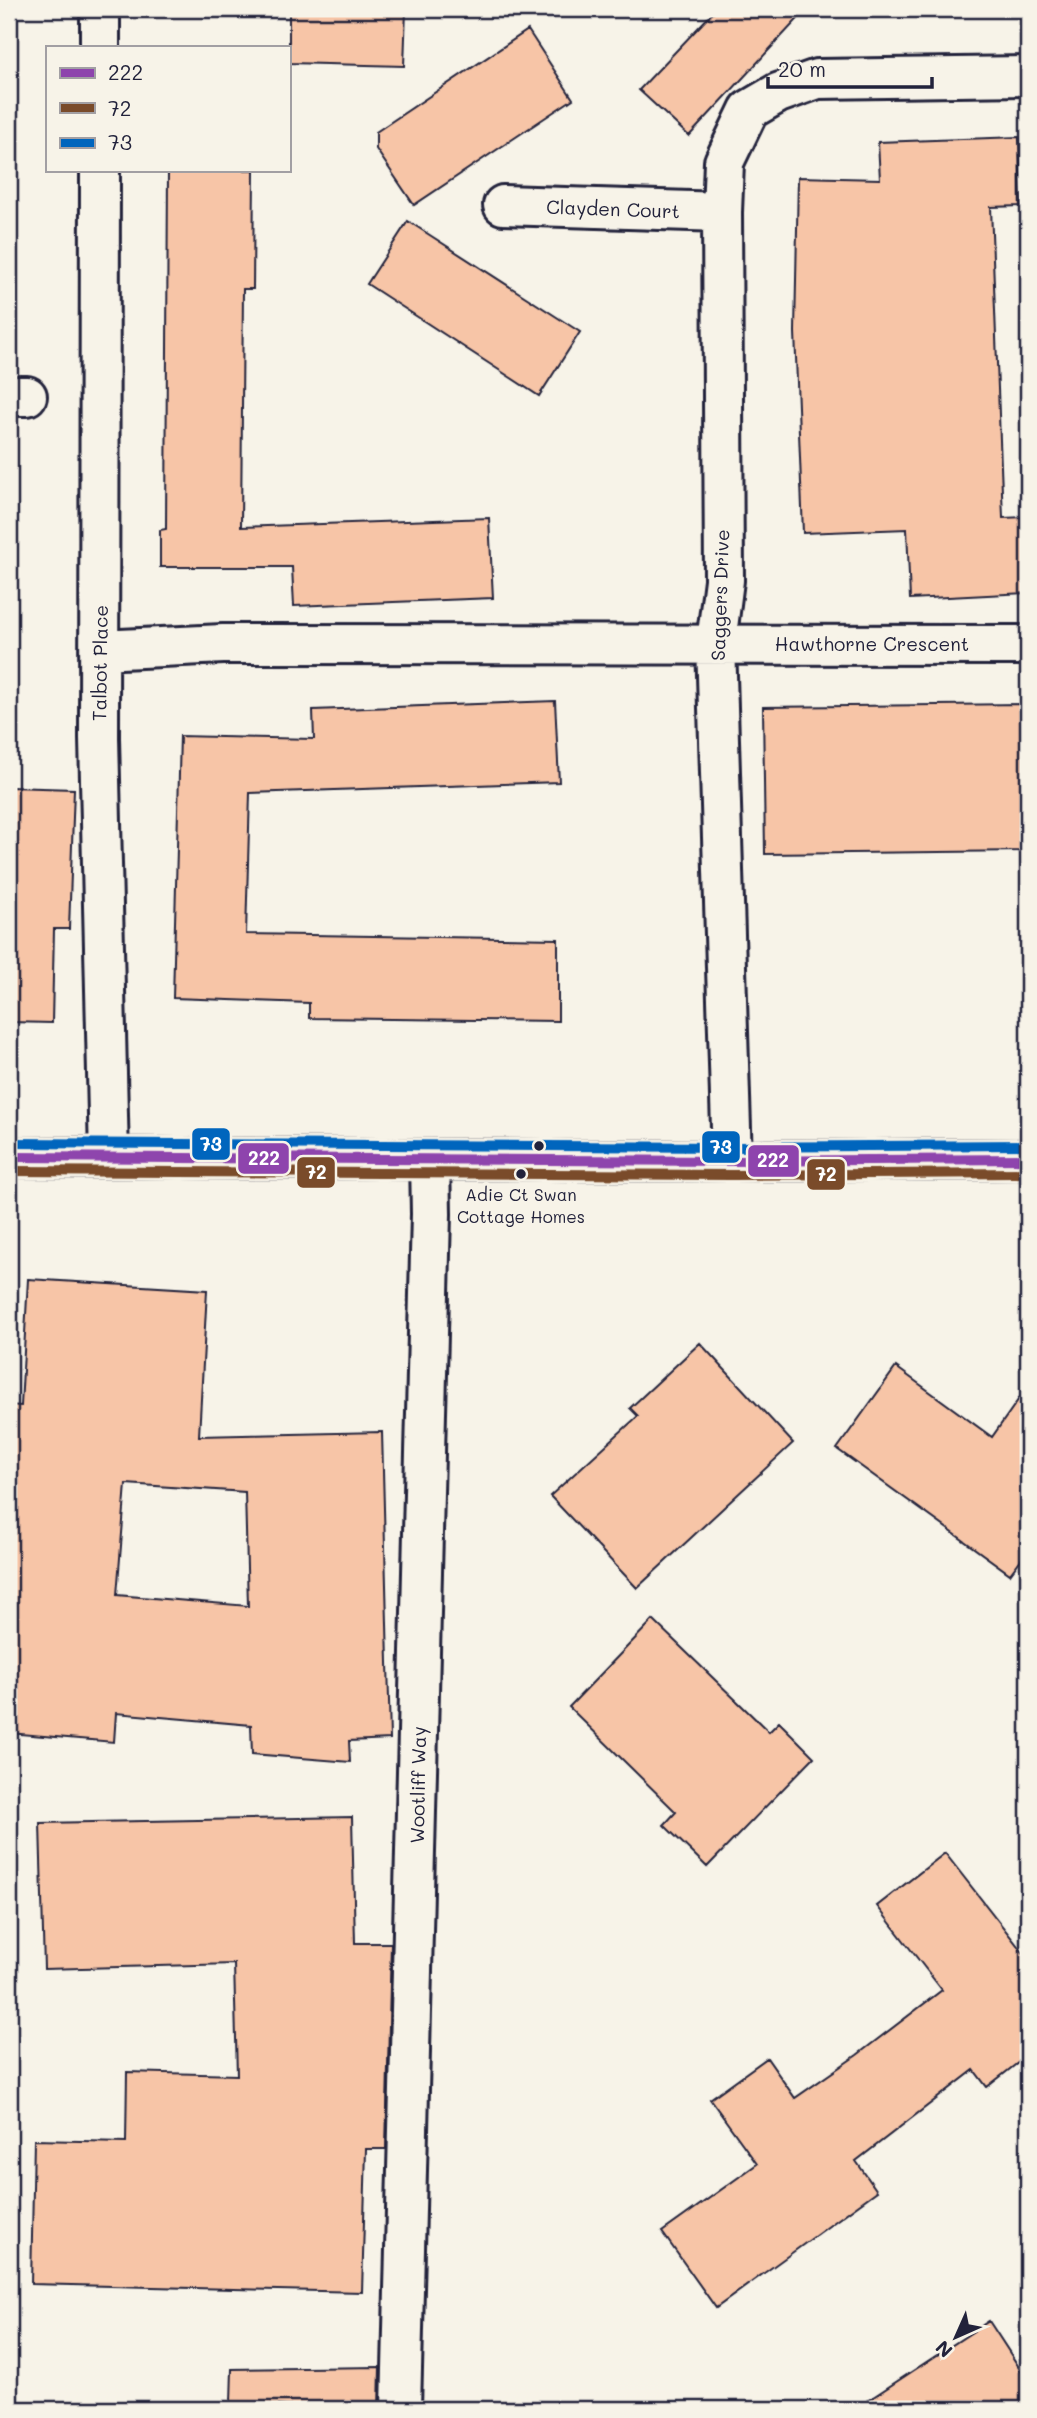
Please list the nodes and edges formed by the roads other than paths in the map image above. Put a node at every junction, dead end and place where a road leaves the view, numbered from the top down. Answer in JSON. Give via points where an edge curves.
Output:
{"nodes":[{"id":1,"x":100,"y":9,"type":"edge"},
{"id":2,"x":100,"y":46,"type":"edge"},
{"id":3,"x":1028,"y":76,"type":"edge"},
{"id":4,"x":100,"y":172,"type":"edge"},
{"id":5,"x":503,"y":205,"type":"dead end"},
{"id":6,"x":722,"y":212,"type":"junction"},
{"id":7,"x":716,"y":643,"type":"junction"},
{"id":8,"x":1028,"y":645,"type":"edge"},
{"id":9,"x":100,"y":650,"type":"junction"},
{"id":10,"x":9,"y":1157,"type":"edge"},
{"id":11,"x":109,"y":1157,"type":"junction"},
{"id":12,"x":1028,"y":1159,"type":"edge"},
{"id":13,"x":430,"y":1160,"type":"junction"},
{"id":14,"x":732,"y":1161,"type":"junction"},
{"id":15,"x":401,"y":2409,"type":"edge"}],
"edges":[{"from":1,"to":2,"type":"street"},
{"from":3,"to":6,"type":"street","name":"Saggers Drive","via":[[817,79],[778,93],[749,110],[724,162]]},
{"from":4,"to":9,"type":"street","name":"Talbot Place"},
{"from":5,"to":6,"type":"street","name":"Clayden Court"},
{"from":6,"to":7,"type":"street","name":"Saggers Drive","via":[[724,580]]},
{"from":7,"to":8,"type":"street","name":"Hawthorne Crescent"},
{"from":7,"to":9,"type":"street","name":"Hawthorne Crescent","via":[[223,644]]},
{"from":7,"to":14,"type":"street","name":"Saggers Drive"},
{"from":9,"to":11,"type":"street","name":"Talbot Place"},
{"from":10,"to":11,"type":"street"},
{"from":11,"to":13,"type":"street"},
{"from":12,"to":14,"type":"street"},
{"from":13,"to":14,"type":"street"},
{"from":13,"to":15,"type":"street","name":"Wootliff Way"}]}
